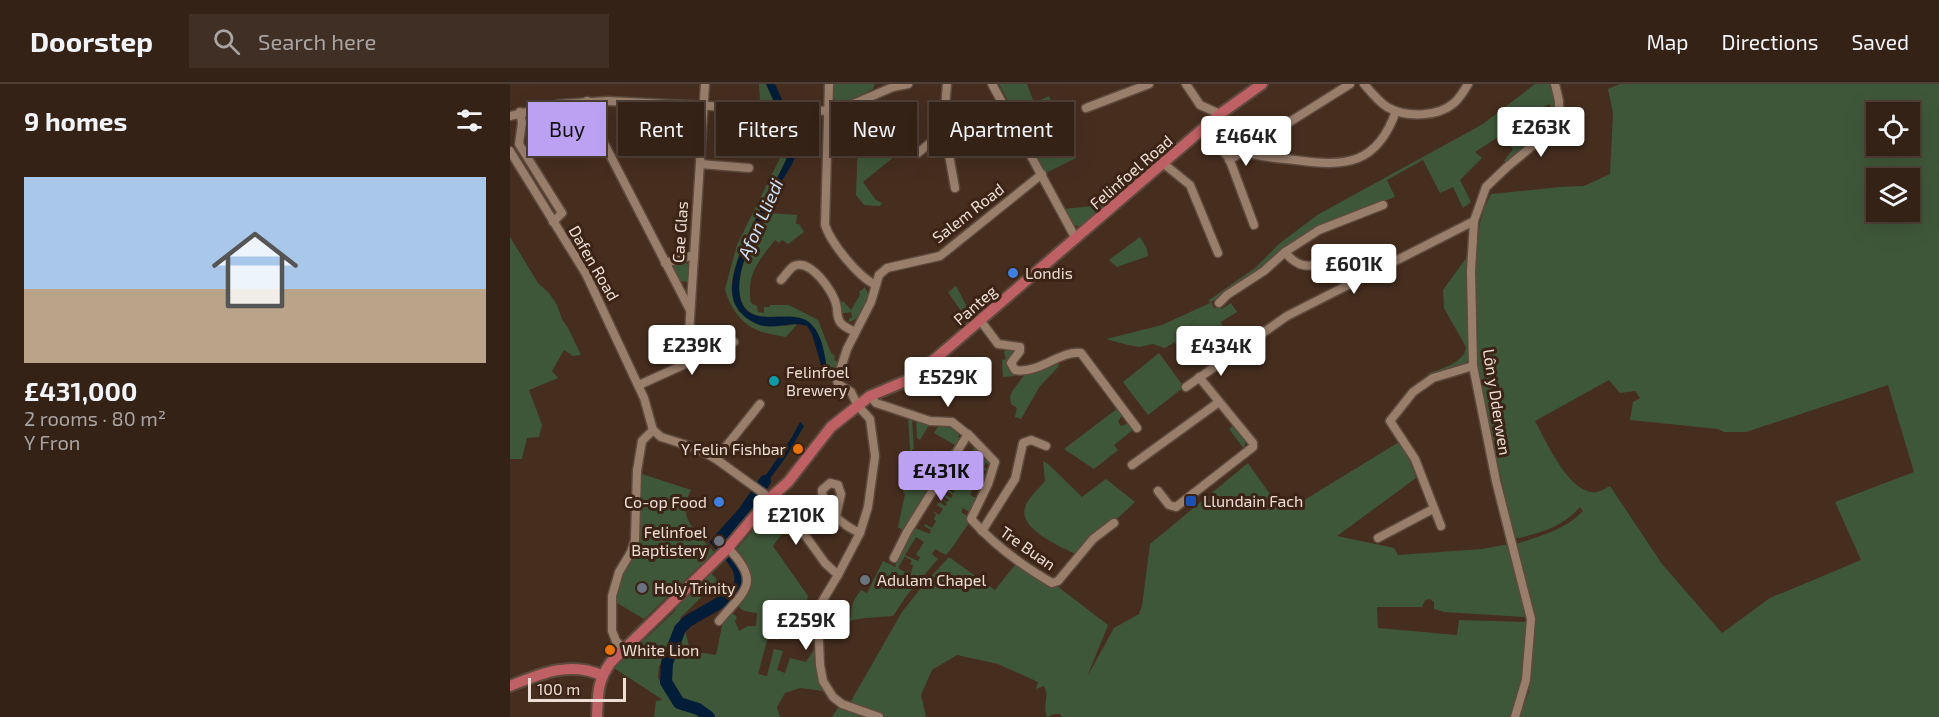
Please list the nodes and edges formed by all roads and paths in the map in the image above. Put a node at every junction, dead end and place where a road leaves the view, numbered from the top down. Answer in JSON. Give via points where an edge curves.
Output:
{"nodes":[{"id":1,"x":705,"y":84,"type":"edge"},
{"id":2,"x":829,"y":84,"type":"edge"},
{"id":3,"x":907,"y":84,"type":"edge"},
{"id":4,"x":947,"y":84,"type":"edge"},
{"id":5,"x":992,"y":84,"type":"edge"},
{"id":6,"x":1149,"y":84,"type":"edge"},
{"id":7,"x":1186,"y":84,"type":"edge"},
{"id":8,"x":1262,"y":84,"type":"edge"},
{"id":9,"x":1350,"y":84,"type":"edge"},
{"id":10,"x":1364,"y":84,"type":"edge"},
{"id":11,"x":1468,"y":84,"type":"edge"},
{"id":12,"x":1555,"y":84,"type":"edge"},
{"id":13,"x":587,"y":101,"type":"junction"},
{"id":14,"x":618,"y":102,"type":"edge"},
{"id":15,"x":703,"y":102,"type":"edge"},
{"id":16,"x":946,"y":102,"type":"edge"},
{"id":17,"x":704,"y":105,"type":"edge"},
{"id":18,"x":1086,"y":108,"type":"dead end"},
{"id":19,"x":828,"y":111,"type":"junction"},
{"id":20,"x":1396,"y":111,"type":"junction"},
{"id":21,"x":520,"y":112,"type":"junction"},
{"id":22,"x":1220,"y":114,"type":"junction"},
{"id":23,"x":510,"y":116,"type":"edge"},
{"id":24,"x":1203,"y":129,"type":"junction"},
{"id":25,"x":929,"y":144,"type":"edge"},
{"id":26,"x":510,"y":151,"type":"edge"},
{"id":27,"x":1244,"y":152,"type":"junction"},
{"id":28,"x":918,"y":153,"type":"dead end"},
{"id":29,"x":700,"y":156,"type":"edge"},
{"id":30,"x":949,"y":156,"type":"edge"},
{"id":31,"x":1229,"y":160,"type":"junction"},
{"id":32,"x":700,"y":164,"type":"junction"},
{"id":33,"x":1164,"y":164,"type":"junction"},
{"id":34,"x":749,"y":168,"type":"dead end"},
{"id":35,"x":1042,"y":174,"type":"junction"},
{"id":36,"x":955,"y":188,"type":"dead end"},
{"id":37,"x":1383,"y":205,"type":"dead end"},
{"id":38,"x":1474,"y":221,"type":"junction"},
{"id":39,"x":553,"y":222,"type":"junction"},
{"id":40,"x":1254,"y":225,"type":"dead end"},
{"id":41,"x":1076,"y":239,"type":"junction"},
{"id":42,"x":1285,"y":252,"type":"junction"},
{"id":43,"x":1218,"y":253,"type":"dead end"},
{"id":44,"x":694,"y":255,"type":"junction"},
{"id":45,"x":665,"y":263,"type":"junction"},
{"id":46,"x":1356,"y":279,"type":"junction"},
{"id":47,"x":782,"y":280,"type":"dead end"},
{"id":48,"x":876,"y":285,"type":"junction"},
{"id":49,"x":1219,"y":303,"type":"dead end"},
{"id":50,"x":690,"y":311,"type":"junction"},
{"id":51,"x":980,"y":320,"type":"junction"},
{"id":52,"x":855,"y":332,"type":"junction"},
{"id":53,"x":734,"y":342,"type":"dead end"},
{"id":54,"x":693,"y":361,"type":"junction"},
{"id":55,"x":1473,"y":366,"type":"junction"},
{"id":56,"x":1199,"y":377,"type":"junction"},
{"id":57,"x":639,"y":385,"type":"junction"},
{"id":58,"x":1186,"y":387,"type":"dead end"},
{"id":59,"x":870,"y":396,"type":"junction"},
{"id":60,"x":1219,"y":402,"type":"junction"},
{"id":61,"x":856,"y":403,"type":"junction"},
{"id":62,"x":760,"y":404,"type":"dead end"},
{"id":63,"x":1137,"y":428,"type":"dead end"},
{"id":64,"x":653,"y":430,"type":"junction"},
{"id":65,"x":968,"y":434,"type":"junction"},
{"id":66,"x":1046,"y":446,"type":"dead end"},
{"id":67,"x":716,"y":459,"type":"junction"},
{"id":68,"x":1132,"y":465,"type":"dead end"},
{"id":69,"x":1158,"y":491,"type":"dead end"},
{"id":70,"x":766,"y":496,"type":"junction"},
{"id":71,"x":1433,"y":509,"type":"junction"},
{"id":72,"x":836,"y":516,"type":"dead end"},
{"id":73,"x":1114,"y":523,"type":"dead end"},
{"id":74,"x":1441,"y":526,"type":"dead end"},
{"id":75,"x":982,"y":531,"type":"junction"},
{"id":76,"x":860,"y":533,"type":"junction"},
{"id":77,"x":1378,"y":538,"type":"dead end"},
{"id":78,"x":728,"y":548,"type":"junction"},
{"id":79,"x":894,"y":558,"type":"dead end"},
{"id":80,"x":838,"y":576,"type":"junction"},
{"id":81,"x":719,"y":621,"type":"dead end"},
{"id":82,"x":624,"y":649,"type":"junction"},
{"id":83,"x":601,"y":675,"type":"junction"},
{"id":84,"x":510,"y":686,"type":"edge"},
{"id":85,"x":597,"y":717,"type":"edge"},
{"id":86,"x":879,"y":717,"type":"edge"},
{"id":87,"x":1515,"y":717,"type":"edge"}],
"edges":[{"from":1,"to":15,"type":"street","name":"Cae Glas"},
{"from":2,"to":19,"type":"street"},
{"from":3,"to":19,"type":"street","via":[[844,109]]},
{"from":4,"to":16,"type":"street"},
{"from":5,"to":35,"type":"street"},
{"from":6,"to":18,"type":"street"},
{"from":7,"to":22,"type":"street","via":[[1200,105]]},
{"from":8,"to":22,"type":"main road","name":"Felinfoel Road"},
{"from":9,"to":27,"type":"street"},
{"from":10,"to":20,"type":"street"},
{"from":11,"to":20,"type":"street","via":[[1446,109],[1409,114]]},
{"from":12,"to":38,"type":"street","name":"Lôn y Dderwen","via":[[1559,118],[1548,133],[1486,187]]},
{"from":13,"to":14,"type":"street"},
{"from":13,"to":21,"type":"street"},
{"from":13,"to":45,"type":"street","via":[[591,118]]},
{"from":17,"to":19,"type":"street"},
{"from":19,"to":48,"type":"street","via":[[825,225],[829,236],[866,281]]},
{"from":20,"to":27,"type":"street","via":[[1380,144],[1356,159],[1326,164]]},
{"from":21,"to":23,"type":"street"},
{"from":21,"to":39,"type":"street","via":[[519,144],[562,213]]},
{"from":22,"to":24,"type":"main road","name":"Felinfoel Road"},
{"from":24,"to":31,"type":"street"},
{"from":24,"to":33,"type":"main road","name":"Felinfoel Road"},
{"from":25,"to":28,"type":"street"},
{"from":26,"to":39,"type":"street","name":"Dafen Road"},
{"from":27,"to":31,"type":"street"},
{"from":29,"to":32,"type":"street","name":"Cae Glas"},
{"from":30,"to":36,"type":"street"},
{"from":31,"to":40,"type":"street"},
{"from":32,"to":34,"type":"street"},
{"from":32,"to":44,"type":"street","name":"Cae Glas"},
{"from":33,"to":41,"type":"main road","name":"Felinfoel Road"},
{"from":33,"to":43,"type":"street","via":[[1190,185]]},
{"from":35,"to":41,"type":"street"},
{"from":35,"to":48,"type":"street","name":"Salem Road","via":[[940,256],[887,268]]},
{"from":37,"to":42,"type":"street","via":[[1319,230]]},
{"from":38,"to":46,"type":"street"},
{"from":38,"to":55,"type":"street","name":"Lôn y Dderwen"},
{"from":39,"to":57,"type":"street","name":"Dafen Road","via":[[586,274]]},
{"from":41,"to":51,"type":"main road","name":"Panteg"},
{"from":42,"to":46,"type":"street","via":[[1302,266],[1339,263],[1348,267]]},
{"from":42,"to":49,"type":"street"},
{"from":44,"to":45,"type":"street"},
{"from":44,"to":50,"type":"street","name":"Cae Glas"},
{"from":45,"to":50,"type":"street"},
{"from":46,"to":56,"type":"street","via":[[1287,316]]},
{"from":47,"to":52,"type":"street","via":[[793,267],[808,267],[831,293],[841,324]]},
{"from":48,"to":52,"type":"street","name":"Salem Road"},
{"from":50,"to":54,"type":"street","name":"Cae Glas","via":[[688,350]]},
{"from":51,"to":59,"type":"main road","name":"Panteg","via":[[908,380]]},
{"from":51,"to":63,"type":"street","via":[[998,344],[1020,347],[1011,363],[1015,370],[1081,353]]},
{"from":52,"to":61,"type":"street","name":"Salem Road","via":[[837,382],[851,392]]},
{"from":53,"to":54,"type":"street"},
{"from":54,"to":57,"type":"street"},
{"from":55,"to":71,"type":"street","via":[[1433,378],[1413,392],[1390,421],[1414,459]]},
{"from":55,"to":87,"type":"street","name":"Lôn y Dderwen","via":[[1496,481],[1531,619],[1526,680]]},
{"from":56,"to":58,"type":"street"},
{"from":56,"to":60,"type":"street"},
{"from":57,"to":64,"type":"street","name":"Dafen Road"},
{"from":59,"to":61,"type":"main road","name":"Panteg"},
{"from":59,"to":65,"type":"street","via":[[876,403],[930,421],[952,422]]},
{"from":60,"to":68,"type":"street"},
{"from":60,"to":69,"type":"street","via":[[1253,443],[1251,450],[1176,507],[1169,505]]},
{"from":61,"to":70,"type":"main road","name":"Panteg","via":[[831,427],[789,482]]},
{"from":61,"to":76,"type":"street","via":[[872,423],[875,456],[872,490]]},
{"from":62,"to":67,"type":"street"},
{"from":64,"to":67,"type":"street","via":[[661,437]]},
{"from":64,"to":82,"type":"street","via":[[642,441],[637,471],[635,540],[612,596],[612,631]]},
{"from":65,"to":75,"type":"street","name":"Tre Buan","via":[[995,462],[971,519]]},
{"from":65,"to":79,"type":"street"},
{"from":66,"to":75,"type":"street","via":[[1031,440],[1023,443],[1015,479]]},
{"from":67,"to":70,"type":"street"},
{"from":70,"to":78,"type":"main road","name":"Panteg"},
{"from":70,"to":80,"type":"street","via":[[797,524]]},
{"from":71,"to":74,"type":"street"},
{"from":71,"to":77,"type":"street"},
{"from":72,"to":76,"type":"street"},
{"from":73,"to":75,"type":"street","name":"Tre Buan","via":[[1093,539],[1052,584],[1017,563]]},
{"from":76,"to":80,"type":"street"},
{"from":78,"to":81,"type":"street","via":[[742,562],[748,579],[745,591]]},
{"from":78,"to":82,"type":"main road","name":"Panteg"},
{"from":80,"to":86,"type":"street","via":[[819,611],[823,681],[842,704]]},
{"from":82,"to":83,"type":"main road","name":"Panteg"},
{"from":83,"to":84,"type":"main road","via":[[566,669]]},
{"from":83,"to":85,"type":"main road"}]}
